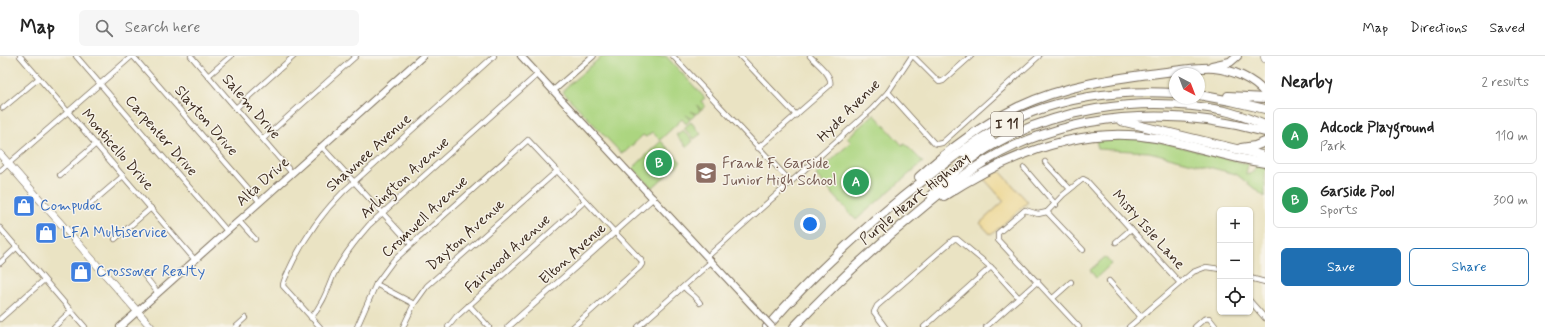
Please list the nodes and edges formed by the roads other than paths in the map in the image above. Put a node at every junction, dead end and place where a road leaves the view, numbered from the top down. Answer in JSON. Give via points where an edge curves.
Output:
{"nodes":[{"id":1,"x":20,"y":56,"type":"edge"},
{"id":2,"x":76,"y":56,"type":"edge"},
{"id":3,"x":132,"y":56,"type":"edge"},
{"id":4,"x":191,"y":56,"type":"edge"},
{"id":5,"x":231,"y":56,"type":"edge"},
{"id":6,"x":294,"y":56,"type":"edge"},
{"id":7,"x":356,"y":56,"type":"edge"},
{"id":8,"x":423,"y":56,"type":"edge"},
{"id":9,"x":494,"y":56,"type":"edge"},
{"id":10,"x":521,"y":56,"type":"edge"},
{"id":11,"x":593,"y":56,"type":"edge"},
{"id":12,"x":673,"y":56,"type":"edge"},
{"id":13,"x":740,"y":56,"type":"edge"},
{"id":14,"x":810,"y":56,"type":"edge"},
{"id":15,"x":913,"y":56,"type":"edge"},
{"id":16,"x":971,"y":56,"type":"edge"},
{"id":17,"x":1039,"y":56,"type":"edge"},
{"id":18,"x":1237,"y":56,"type":"edge"},
{"id":19,"x":1264,"y":56,"type":"edge"},
{"id":20,"x":586,"y":58,"type":"edge"},
{"id":21,"x":1265,"y":59,"type":"edge"},
{"id":22,"x":1200,"y":68,"type":"edge"},
{"id":23,"x":1205,"y":68,"type":"edge"},
{"id":24,"x":1169,"y":72,"type":"edge"},
{"id":25,"x":538,"y":74,"type":"junction"},
{"id":26,"x":208,"y":76,"type":"junction"},
{"id":27,"x":39,"y":78,"type":"junction"},
{"id":28,"x":100,"y":84,"type":"junction"},
{"id":29,"x":553,"y":91,"type":"junction"},
{"id":30,"x":1262,"y":91,"type":"edge"},
{"id":31,"x":888,"y":92,"type":"junction"},
{"id":32,"x":1169,"y":93,"type":"edge"},
{"id":33,"x":1205,"y":96,"type":"edge"},
{"id":34,"x":1205,"y":97,"type":"edge"},
{"id":35,"x":1265,"y":98,"type":"edge"},
{"id":36,"x":1105,"y":106,"type":"junction"},
{"id":37,"x":3,"y":108,"type":"dead end"},
{"id":38,"x":236,"y":108,"type":"junction"},
{"id":39,"x":1265,"y":110,"type":"edge"},
{"id":40,"x":68,"y":112,"type":"junction"},
{"id":41,"x":796,"y":115,"type":"junction"},
{"id":42,"x":1112,"y":119,"type":"junction"},
{"id":43,"x":1265,"y":120,"type":"edge"},
{"id":44,"x":1265,"y":125,"type":"edge"},
{"id":45,"x":1265,"y":132,"type":"edge"},
{"id":46,"x":263,"y":140,"type":"junction"},
{"id":47,"x":1264,"y":143,"type":"edge"},
{"id":48,"x":96,"y":144,"type":"junction"},
{"id":49,"x":322,"y":147,"type":"junction"},
{"id":50,"x":758,"y":148,"type":"junction"},
{"id":51,"x":1234,"y":148,"type":"junction"},
{"id":52,"x":0,"y":154,"type":"edge"},
{"id":53,"x":1265,"y":156,"type":"edge"},
{"id":54,"x":1045,"y":162,"type":"dead end"},
{"id":55,"x":1265,"y":163,"type":"edge"},
{"id":56,"x":8,"y":164,"type":"junction"},
{"id":57,"x":1024,"y":168,"type":"dead end"},
{"id":58,"x":557,"y":170,"type":"junction"},
{"id":59,"x":0,"y":171,"type":"edge"},
{"id":60,"x":292,"y":173,"type":"junction"},
{"id":61,"x":60,"y":175,"type":"dead end"},
{"id":62,"x":123,"y":176,"type":"junction"},
{"id":63,"x":929,"y":176,"type":"junction"},
{"id":64,"x":353,"y":182,"type":"junction"},
{"id":65,"x":791,"y":182,"type":"junction"},
{"id":66,"x":1070,"y":189,"type":"junction"},
{"id":67,"x":653,"y":198,"type":"junction"},
{"id":68,"x":585,"y":201,"type":"junction"},
{"id":69,"x":260,"y":202,"type":"junction"},
{"id":70,"x":1056,"y":205,"type":"junction"},
{"id":71,"x":87,"y":207,"type":"dead end"},
{"id":72,"x":151,"y":208,"type":"junction"},
{"id":73,"x":885,"y":210,"type":"junction"},
{"id":74,"x":1047,"y":212,"type":"junction"},
{"id":75,"x":383,"y":213,"type":"junction"},
{"id":76,"x":912,"y":216,"type":"junction"},
{"id":77,"x":239,"y":221,"type":"junction"},
{"id":78,"x":0,"y":228,"type":"edge"},
{"id":79,"x":1130,"y":229,"type":"junction"},
{"id":80,"x":227,"y":231,"type":"junction"},
{"id":81,"x":615,"y":232,"type":"junction"},
{"id":82,"x":894,"y":232,"type":"junction"},
{"id":83,"x":115,"y":239,"type":"dead end"},
{"id":84,"x":255,"y":239,"type":"dead end"},
{"id":85,"x":1116,"y":242,"type":"dead end"},
{"id":86,"x":411,"y":244,"type":"junction"},
{"id":87,"x":17,"y":248,"type":"junction"},
{"id":88,"x":1083,"y":250,"type":"dead end"},
{"id":89,"x":709,"y":259,"type":"junction"},
{"id":90,"x":195,"y":260,"type":"junction"},
{"id":91,"x":0,"y":263,"type":"edge"},
{"id":92,"x":991,"y":268,"type":"junction"},
{"id":93,"x":1217,"y":268,"type":"edge"},
{"id":94,"x":144,"y":275,"type":"dead end"},
{"id":95,"x":1253,"y":279,"type":"edge"},
{"id":96,"x":44,"y":280,"type":"junction"},
{"id":97,"x":1038,"y":281,"type":"junction"},
{"id":98,"x":1109,"y":281,"type":"dead end"},
{"id":99,"x":1071,"y":282,"type":"dead end"},
{"id":100,"x":1265,"y":282,"type":"edge"},
{"id":101,"x":1180,"y":283,"type":"junction"},
{"id":102,"x":376,"y":284,"type":"junction"},
{"id":103,"x":684,"y":287,"type":"junction"},
{"id":104,"x":158,"y":293,"type":"junction"},
{"id":105,"x":1019,"y":298,"type":"junction"},
{"id":106,"x":1053,"y":298,"type":"junction"},
{"id":107,"x":414,"y":304,"type":"junction"},
{"id":108,"x":700,"y":304,"type":"dead end"},
{"id":109,"x":1253,"y":304,"type":"edge"},
{"id":110,"x":469,"y":305,"type":"junction"},
{"id":111,"x":71,"y":311,"type":"junction"},
{"id":112,"x":137,"y":312,"type":"junction"},
{"id":113,"x":1141,"y":317,"type":"junction"},
{"id":114,"x":246,"y":318,"type":"dead end"},
{"id":115,"x":311,"y":318,"type":"junction"},
{"id":116,"x":1265,"y":318,"type":"edge"},
{"id":117,"x":0,"y":319,"type":"edge"},
{"id":118,"x":54,"y":327,"type":"edge"},
{"id":119,"x":85,"y":327,"type":"edge"},
{"id":120,"x":120,"y":327,"type":"edge"},
{"id":121,"x":151,"y":327,"type":"edge"},
{"id":122,"x":236,"y":327,"type":"edge"},
{"id":123,"x":320,"y":327,"type":"edge"},
{"id":124,"x":357,"y":327,"type":"edge"},
{"id":125,"x":403,"y":327,"type":"edge"},
{"id":126,"x":448,"y":327,"type":"edge"},
{"id":127,"x":490,"y":327,"type":"edge"},
{"id":128,"x":508,"y":327,"type":"edge"},
{"id":129,"x":573,"y":327,"type":"edge"},
{"id":130,"x":638,"y":327,"type":"edge"},
{"id":131,"x":767,"y":327,"type":"edge"},
{"id":132,"x":772,"y":327,"type":"edge"},
{"id":133,"x":794,"y":327,"type":"edge"},
{"id":134,"x":885,"y":327,"type":"edge"},
{"id":135,"x":924,"y":327,"type":"edge"},
{"id":136,"x":986,"y":327,"type":"edge"},
{"id":137,"x":1079,"y":327,"type":"edge"},
{"id":138,"x":1129,"y":327,"type":"edge"},
{"id":139,"x":1195,"y":327,"type":"edge"},
{"id":140,"x":1216,"y":327,"type":"edge"}],
"edges":[{"from":1,"to":27,"type":"street","name":"Monticello Drive"},
{"from":2,"to":28,"type":"street","name":"Carpenter Drive"},
{"from":3,"to":28,"type":"street"},
{"from":3,"to":69,"type":"street","name":"Slayton Drive"},
{"from":4,"to":26,"type":"street","name":"Salem Drive"},
{"from":5,"to":26,"type":"street"},
{"from":6,"to":38,"type":"street"},
{"from":7,"to":46,"type":"street"},
{"from":8,"to":49,"type":"main road","name":"Alta Drive"},
{"from":9,"to":64,"type":"street","name":"Shawnee Avenue"},
{"from":10,"to":25,"type":"main road"},
{"from":11,"to":20,"type":"street"},
{"from":12,"to":50,"type":"street"},
{"from":13,"to":41,"type":"street"},
{"from":14,"to":41,"type":"street","via":[[831,81],[830,85]]},
{"from":15,"to":16,"type":"street","via":[[939,82]]},
{"from":15,"to":31,"type":"street","name":"Hyde Avenue"},
{"from":17,"to":31,"type":"street","via":[[942,143],[934,143]]},
{"from":18,"to":22,"type":"highway","via":[[1227,63]]},
{"from":19,"to":21,"type":"main road"},
{"from":20,"to":29,"type":"street"},
{"from":23,"to":30,"type":"highway","via":[[1232,72],[1244,77]]},
{"from":24,"to":73,"type":"highway","via":[[1104,80],[1072,87],[1030,102],[988,124],[949,151]]},
{"from":25,"to":29,"type":"main road"},
{"from":25,"to":75,"type":"street","name":"Arlington Avenue"},
{"from":26,"to":38,"type":"street","name":"Salem Drive"},
{"from":27,"to":37,"type":"street"},
{"from":27,"to":40,"type":"street","name":"Monticello Drive"},
{"from":28,"to":40,"type":"street"},
{"from":28,"to":80,"type":"street","name":"Carpenter Drive"},
{"from":29,"to":67,"type":"main road"},
{"from":31,"to":65,"type":"street","name":"Hyde Avenue"},
{"from":32,"to":63,"type":"highway","name":"Purple Heart Highway","number":"I 11","via":[[1112,94],[1083,98],[1040,110],[985,135]]},
{"from":33,"to":35,"type":"highway"},
{"from":34,"to":39,"type":"highway"},
{"from":36,"to":43,"type":"highway","via":[[1153,100],[1196,102],[1226,107]]},
{"from":36,"to":44,"type":"highway","via":[[1186,106],[1228,112]]},
{"from":36,"to":63,"type":"highway","via":[[1061,113],[1020,127],[962,155]]},
{"from":36,"to":82,"type":"highway","via":[[1016,133],[988,147],[963,165]]},
{"from":38,"to":46,"type":"street","name":"Salem Drive"},
{"from":40,"to":48,"type":"street","name":"Monticello Drive"},
{"from":40,"to":56,"type":"street"},
{"from":41,"to":50,"type":"street"},
{"from":42,"to":45,"type":"highway","name":"Purple Heart Highway","number":"I 11","via":[[1188,118],[1228,123]]},
{"from":42,"to":51,"type":"highway"},
{"from":42,"to":76,"type":"highway","name":"Purple Heart Highway","number":"I 11","via":[[1064,128],[1012,146],[966,173]]},
{"from":46,"to":60,"type":"street","name":"Salem Drive"},
{"from":47,"to":51,"type":"highway","via":[[1248,148]]},
{"from":48,"to":61,"type":"street"},
{"from":48,"to":62,"type":"street","name":"Monticello Drive"},
{"from":49,"to":60,"type":"main road","name":"Alta Drive"},
{"from":49,"to":64,"type":"street"},
{"from":50,"to":65,"type":"street"},
{"from":51,"to":53,"type":"highway"},
{"from":52,"to":56,"type":"main road"},
{"from":54,"to":66,"type":"street"},
{"from":55,"to":76,"type":"highway","via":[[1148,136],[1088,136],[1049,145],[1010,160],[968,181]]},
{"from":56,"to":59,"type":"street"},
{"from":56,"to":112,"type":"main road"},
{"from":57,"to":70,"type":"street"},
{"from":58,"to":68,"type":"street"},
{"from":58,"to":86,"type":"street","name":"Cromwell Avenue","via":[[528,140]]},
{"from":58,"to":107,"type":"street","name":"Dayton Avenue","via":[[436,278]]},
{"from":60,"to":69,"type":"main road","name":"Alta Drive"},
{"from":62,"to":71,"type":"street"},
{"from":62,"to":72,"type":"street","name":"Monticello Drive"},
{"from":63,"to":73,"type":"highway","name":"Purple Heart Highway","number":"I 11"},
{"from":64,"to":75,"type":"street"},
{"from":64,"to":115,"type":"street","name":"Shawnee Avenue","via":[[332,203],[310,232],[283,281],[283,286]]},
{"from":65,"to":89,"type":"street","name":"Hyde Avenue"},
{"from":66,"to":70,"type":"street"},
{"from":66,"to":79,"type":"street","name":"Misty Isle Lane","via":[[1083,179]]},
{"from":67,"to":81,"type":"street","name":"Elton Avenue"},
{"from":67,"to":89,"type":"main road"},
{"from":68,"to":81,"type":"street"},
{"from":68,"to":110,"type":"street","name":"Fairwood Avenue"},
{"from":69,"to":77,"type":"main road","name":"Alta Drive"},
{"from":70,"to":74,"type":"street"},
{"from":72,"to":83,"type":"street"},
{"from":72,"to":90,"type":"street","name":"Monticello Drive"},
{"from":73,"to":131,"type":"highway","name":"Purple Heart Highway","number":"I 11","via":[[834,257]]},
{"from":74,"to":88,"type":"street"},
{"from":74,"to":97,"type":"street","via":[[1038,214],[1025,210],[997,236]]},
{"from":75,"to":86,"type":"street"},
{"from":75,"to":115,"type":"street","name":"Arlington Avenue","via":[[348,251]]},
{"from":76,"to":82,"type":"highway","name":"Purple Heart Highway","number":"I 11"},
{"from":77,"to":80,"type":"main road","name":"Alta Drive"},
{"from":77,"to":84,"type":"street"},
{"from":78,"to":87,"type":"street"},
{"from":79,"to":85,"type":"street"},
{"from":79,"to":101,"type":"street","name":"Misty Isle Lane"},
{"from":80,"to":90,"type":"main road","name":"Alta Drive"},
{"from":81,"to":128,"type":"street","name":"Elton Avenue"},
{"from":81,"to":129,"type":"street","via":[[642,264]]},
{"from":82,"to":133,"type":"highway","name":"Purple Heart Highway","number":"I 11","via":[[839,281]]},
{"from":86,"to":102,"type":"street","name":"Cromwell Avenue"},
{"from":87,"to":91,"type":"street"},
{"from":87,"to":96,"type":"street"},
{"from":89,"to":103,"type":"street","name":"Hyde Avenue"},
{"from":89,"to":132,"type":"main road","bridge":true},
{"from":90,"to":104,"type":"main road","name":"Alta Drive"},
{"from":92,"to":105,"type":"street"},
{"from":92,"to":134,"type":"street","via":[[954,239],[877,306],[874,312],[876,318]]},
{"from":92,"to":135,"type":"street"},
{"from":93,"to":101,"type":"street","via":[[1200,269]]},
{"from":94,"to":104,"type":"street"},
{"from":95,"to":100,"type":"street"},
{"from":96,"to":111,"type":"street"},
{"from":96,"to":117,"type":"street"},
{"from":97,"to":105,"type":"street"},
{"from":97,"to":106,"type":"street"},
{"from":98,"to":113,"type":"street"},
{"from":99,"to":106,"type":"street"},
{"from":101,"to":113,"type":"street"},
{"from":102,"to":107,"type":"street"},
{"from":102,"to":124,"type":"street","name":"Cromwell Avenue"},
{"from":103,"to":108,"type":"street"},
{"from":103,"to":130,"type":"street","name":"Hyde Avenue"},
{"from":104,"to":112,"type":"main road","name":"Alta Drive"},
{"from":105,"to":136,"type":"street"},
{"from":106,"to":137,"type":"street"},
{"from":107,"to":125,"type":"street","name":"Dayton Avenue"},
{"from":109,"to":116,"type":"street"},
{"from":110,"to":126,"type":"street","name":"Fairwood Avenue"},
{"from":110,"to":127,"type":"street"},
{"from":111,"to":118,"type":"street"},
{"from":111,"to":119,"type":"street"},
{"from":112,"to":120,"type":"main road","name":"Alta Drive"},
{"from":112,"to":121,"type":"main road"},
{"from":113,"to":138,"type":"street"},
{"from":114,"to":122,"type":"street"},
{"from":115,"to":123,"type":"street"},
{"from":139,"to":140,"type":"street","via":[[1209,318]]}]}
